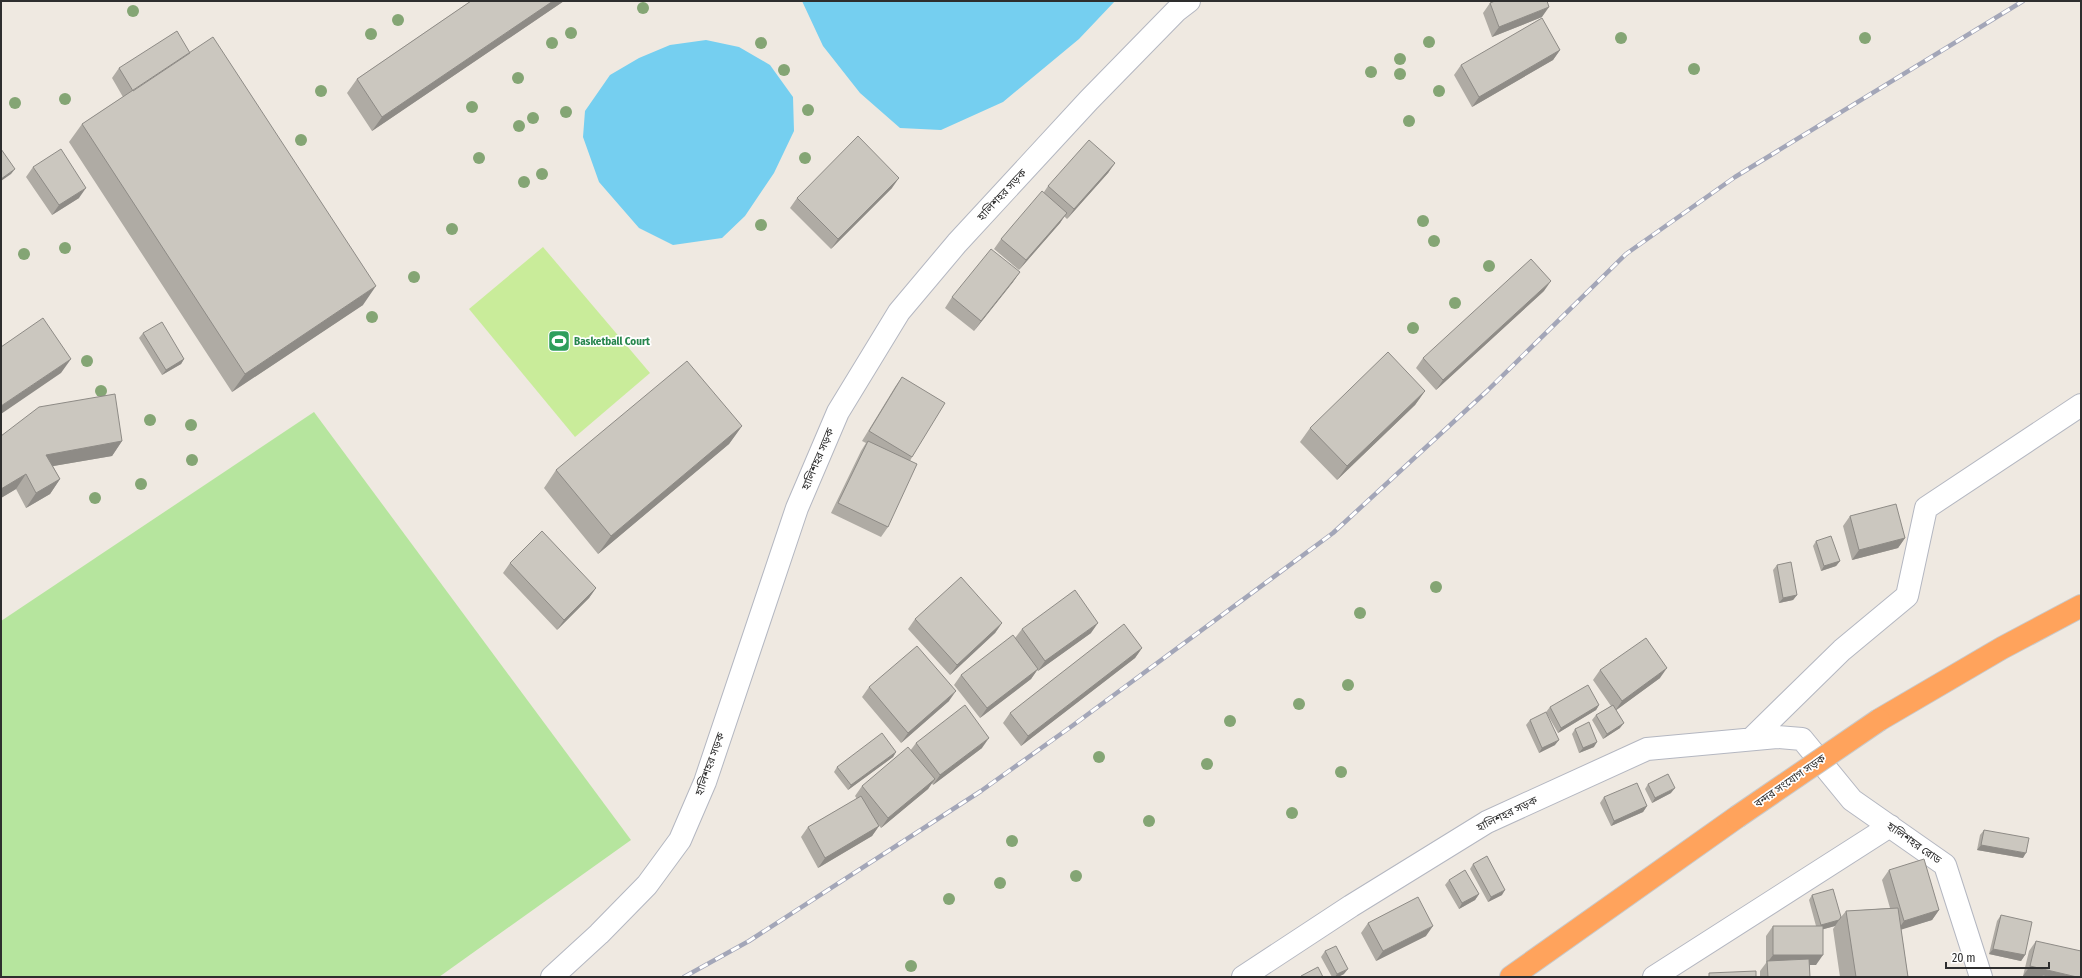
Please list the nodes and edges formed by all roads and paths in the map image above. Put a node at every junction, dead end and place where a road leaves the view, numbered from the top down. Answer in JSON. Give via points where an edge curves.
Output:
{"nodes":[{"id":1,"x":1189,"y":1,"type":"edge"},
{"id":2,"x":2081,"y":405,"type":"edge"},
{"id":3,"x":2081,"y":606,"type":"edge"},
{"id":4,"x":1751,"y":739,"type":"junction"},
{"id":5,"x":1802,"y":739,"type":"joint"},
{"id":6,"x":1890,"y":826,"type":"junction"},
{"id":7,"x":552,"y":977,"type":"edge"},
{"id":8,"x":1243,"y":977,"type":"edge"},
{"id":9,"x":1511,"y":977,"type":"edge"},
{"id":10,"x":1654,"y":977,"type":"edge"},
{"id":11,"x":1981,"y":977,"type":"edge"}],
"edges":[{"from":1,"to":7,"type":"street","name":"হালিশহর সড়ক","via":[[1170,16],[1089,100],[957,243],[899,312],[838,412],[797,508],[705,782],[680,840],[647,885]]},
{"from":2,"to":4,"type":"street","via":[[1926,508],[1907,596],[1842,650]]},
{"from":3,"to":9,"type":"highway","name":"বন্দর সংযোগ সড়ক","bridge":true,"via":[[2002,648],[1879,720]]},
{"from":4,"to":5,"type":"street","name":"হালিশহর সড়ক"},
{"from":4,"to":8,"type":"street","name":"হালিশহর সড়ক","via":[[1647,749],[1487,822],[1351,906]]},
{"from":5,"to":6,"type":"street","name":"হালিশহর রোড","via":[[1852,800]]},
{"from":6,"to":10,"type":"street"},
{"from":6,"to":11,"type":"street","name":"হালিশহর রোড","via":[[1945,865]]}]}
